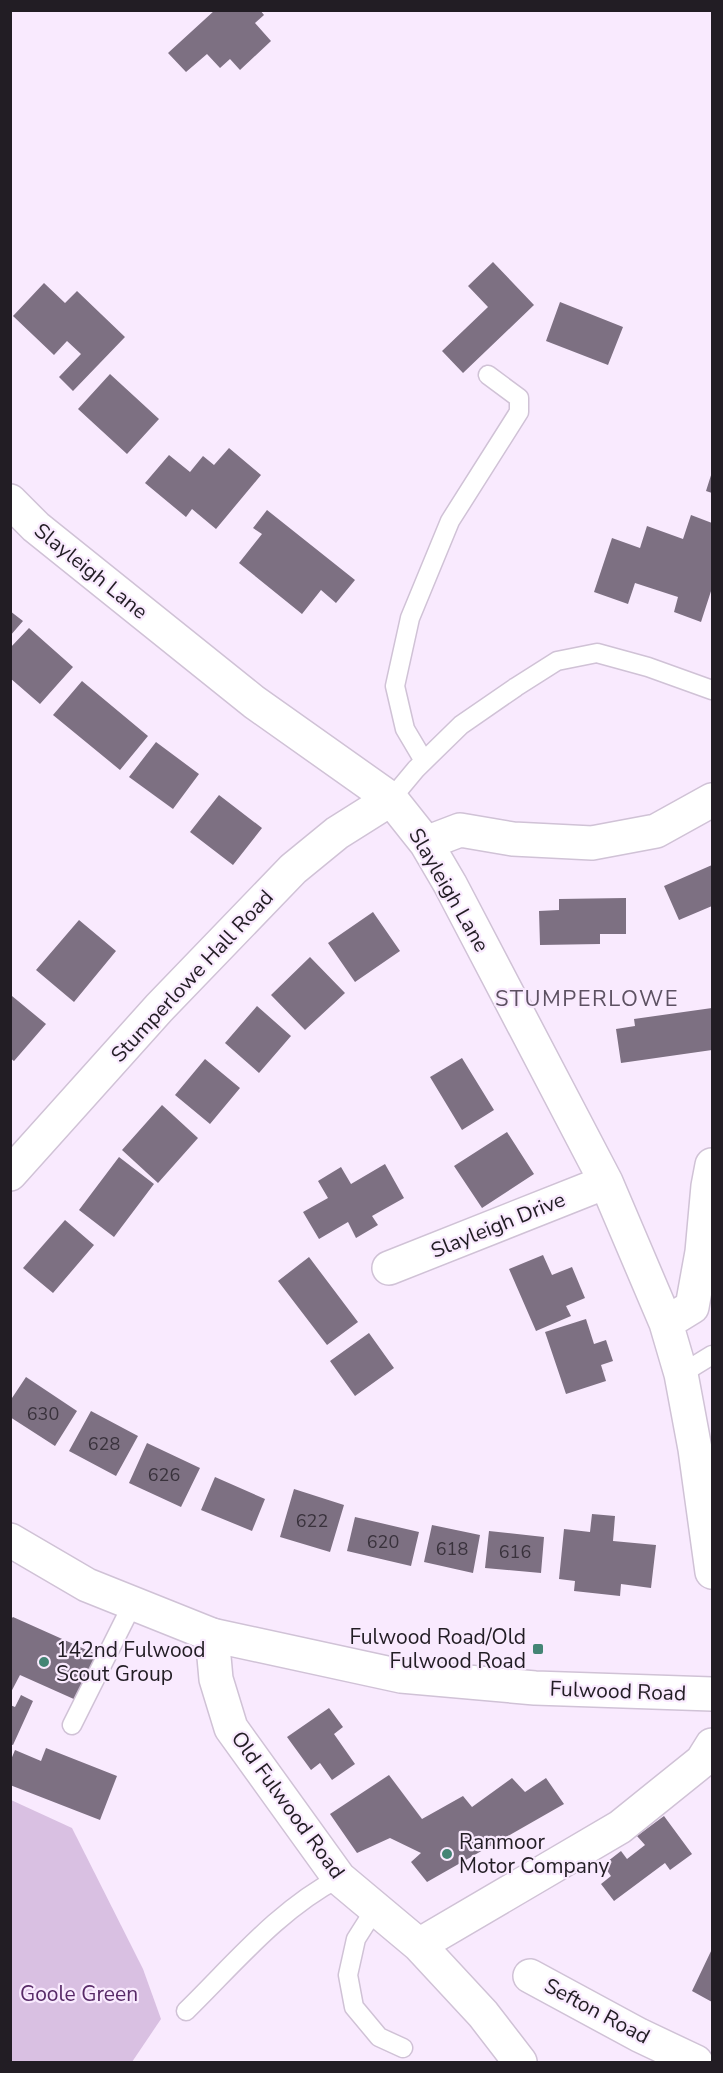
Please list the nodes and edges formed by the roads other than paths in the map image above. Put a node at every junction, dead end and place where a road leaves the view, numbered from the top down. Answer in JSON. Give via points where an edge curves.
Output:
{"nodes":[{"id":1,"x":488,"y":375,"type":"dead end"},
{"id":2,"x":10,"y":501,"type":"edge"},
{"id":3,"x":712,"y":690,"type":"edge"},
{"id":4,"x":424,"y":761,"type":"junction"},
{"id":5,"x":391,"y":799,"type":"junction"},
{"id":6,"x":712,"y":800,"type":"edge"},
{"id":7,"x":426,"y":843,"type":"junction"},
{"id":8,"x":712,"y":1165,"type":"edge"},
{"id":9,"x":10,"y":1174,"type":"edge"},
{"id":10,"x":606,"y":1182,"type":"junction"},
{"id":11,"x":389,"y":1268,"type":"dead end"},
{"id":12,"x":666,"y":1323,"type":"junction"},
{"id":13,"x":712,"y":1355,"type":"edge"},
{"id":14,"x":681,"y":1374,"type":"junction"},
{"id":15,"x":704,"y":1449,"type":"edge"},
{"id":16,"x":10,"y":1540,"type":"edge"},
{"id":17,"x":712,"y":1572,"type":"edge"},
{"id":18,"x":133,"y":1603,"type":"junction"},
{"id":19,"x":212,"y":1635,"type":"junction"},
{"id":20,"x":712,"y":1694,"type":"edge"},
{"id":21,"x":72,"y":1725,"type":"dead end"},
{"id":22,"x":712,"y":1745,"type":"edge"},
{"id":23,"x":339,"y":1878,"type":"junction"},
{"id":24,"x":375,"y":1909,"type":"junction"},
{"id":25,"x":419,"y":1946,"type":"junction"},
{"id":26,"x":530,"y":1976,"type":"dead end"},
{"id":27,"x":186,"y":2011,"type":"dead end"},
{"id":28,"x":403,"y":2048,"type":"dead end"},
{"id":29,"x":520,"y":2062,"type":"edge"},
{"id":30,"x":696,"y":2062,"type":"edge"}],
"edges":[{"from":1,"to":4,"type":"lane","via":[[519,398],[519,412],[450,521],[410,618],[394,686],[405,729]]},
{"from":2,"to":5,"type":"street","name":"Slayleigh Lane","via":[[36,527],[254,702]]},
{"from":3,"to":4,"type":"lane","via":[[597,653],[557,661],[461,725]]},
{"from":4,"to":5,"type":"lane"},
{"from":5,"to":7,"type":"street","name":"Slayleigh Lane"},
{"from":5,"to":9,"type":"street","name":"Stumperlowe Hall Road","via":[[337,833],[292,869],[159,1008]]},
{"from":6,"to":7,"type":"street","via":[[656,831],[592,843],[513,839],[460,831]]},
{"from":7,"to":10,"type":"street","name":"Slayleigh Lane"},
{"from":8,"to":12,"type":"street","via":[[692,1306]]},
{"from":10,"to":11,"type":"street","name":"Slayleigh Drive"},
{"from":10,"to":12,"type":"street","name":"Slayleigh Lane"},
{"from":12,"to":14,"type":"street","name":"Slayleigh Lane"},
{"from":13,"to":14,"type":"lane"},
{"from":14,"to":15,"type":"street","name":"Slayleigh Lane"},
{"from":15,"to":17,"type":"street","name":"Slayleigh Lane"},
{"from":16,"to":18,"type":"street","name":"Fulwood Road","via":[[87,1585]]},
{"from":18,"to":19,"type":"street","name":"Fulwood Road"},
{"from":18,"to":21,"type":"lane"},
{"from":19,"to":20,"type":"street","name":"Fulwood Road","via":[[401,1676],[535,1688]]},
{"from":19,"to":23,"type":"street","name":"Old Fulwood Road","via":[[216,1678],[231,1728]]},
{"from":22,"to":25,"type":"street","via":[[702,1761],[620,1827]]},
{"from":23,"to":24,"type":"street","name":"Old Fulwood Road"},
{"from":23,"to":27,"type":"lane","via":[[315,1890],[278,1920]]},
{"from":24,"to":25,"type":"street","name":"Old Fulwood Road"},
{"from":24,"to":28,"type":"lane","via":[[356,1939],[348,1975],[354,2007],[378,2037]]},
{"from":25,"to":29,"type":"street","name":"Old Fulwood Road","via":[[483,2014]]},
{"from":26,"to":30,"type":"street","name":"Sefton Road"}]}
